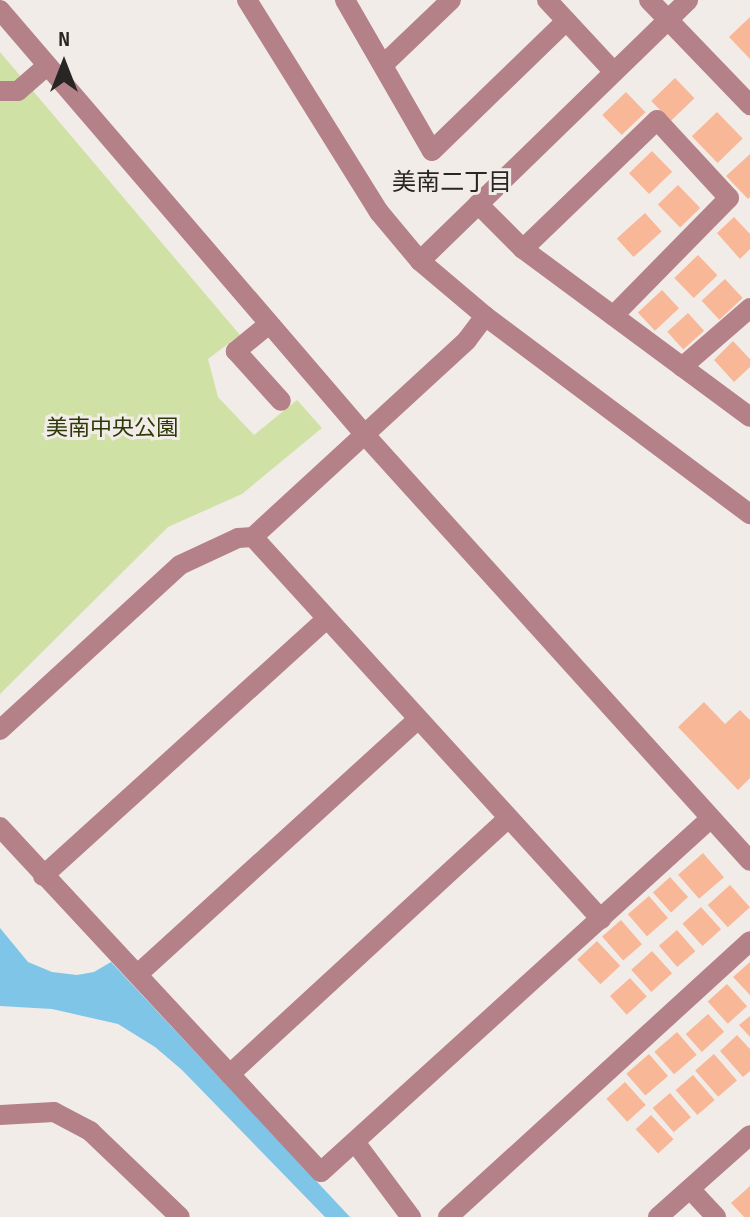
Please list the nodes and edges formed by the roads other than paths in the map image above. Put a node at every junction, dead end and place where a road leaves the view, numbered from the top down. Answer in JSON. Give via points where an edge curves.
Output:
{"nodes":[{"id":1,"x":247,"y":0,"type":"edge"},
{"id":2,"x":345,"y":0,"type":"edge"},
{"id":3,"x":451,"y":0,"type":"edge"},
{"id":4,"x":547,"y":0,"type":"edge"},
{"id":5,"x":649,"y":0,"type":"edge"},
{"id":6,"x":688,"y":0,"type":"edge"},
{"id":7,"x":0,"y":10,"type":"edge"},
{"id":8,"x":666,"y":19,"type":"junction"},
{"id":9,"x":566,"y":21,"type":"junction"},
{"id":10,"x":383,"y":65,"type":"junction"},
{"id":11,"x":47,"y":66,"type":"junction"},
{"id":12,"x":613,"y":71,"type":"junction"},
{"id":13,"x":0,"y":91,"type":"edge"},
{"id":14,"x":750,"y":105,"type":"edge"},
{"id":15,"x":478,"y":204,"type":"junction"},
{"id":16,"x":523,"y":249,"type":"junction"},
{"id":17,"x":420,"y":261,"type":"junction"},
{"id":18,"x":750,"y":308,"type":"edge"},
{"id":19,"x":485,"y":316,"type":"junction"},
{"id":20,"x":613,"y":316,"type":"junction"},
{"id":21,"x":269,"y":324,"type":"junction"},
{"id":22,"x":682,"y":367,"type":"junction"},
{"id":23,"x":281,"y":401,"type":"dead end"},
{"id":24,"x":750,"y":417,"type":"edge"},
{"id":25,"x":365,"y":435,"type":"junction"},
{"id":26,"x":750,"y":514,"type":"edge"},
{"id":27,"x":253,"y":537,"type":"junction"},
{"id":28,"x":326,"y":619,"type":"junction"},
{"id":29,"x":418,"y":719,"type":"junction"},
{"id":30,"x":0,"y":730,"type":"edge"},
{"id":31,"x":508,"y":818,"type":"junction"},
{"id":32,"x":710,"y":819,"type":"junction"},
{"id":33,"x":0,"y":827,"type":"edge"},
{"id":34,"x":750,"y":861,"type":"edge"},
{"id":35,"x":43,"y":876,"type":"junction"},
{"id":36,"x":601,"y":919,"type":"junction"},
{"id":37,"x":750,"y":941,"type":"edge"},
{"id":38,"x":138,"y":974,"type":"junction"},
{"id":39,"x":230,"y":1074,"type":"junction"},
{"id":40,"x":0,"y":1115,"type":"edge"},
{"id":41,"x":750,"y":1135,"type":"edge"},
{"id":42,"x":355,"y":1142,"type":"junction"},
{"id":43,"x":691,"y":1190,"type":"junction"},
{"id":44,"x":180,"y":1217,"type":"edge"},
{"id":45,"x":411,"y":1217,"type":"edge"},
{"id":46,"x":448,"y":1217,"type":"edge"},
{"id":47,"x":658,"y":1217,"type":"edge"},
{"id":48,"x":716,"y":1217,"type":"edge"}],
"edges":[{"from":1,"to":17,"type":"street","via":[[379,212]]},
{"from":2,"to":10,"type":"street"},
{"from":3,"to":10,"type":"street"},
{"from":4,"to":9,"type":"street"},
{"from":5,"to":8,"type":"street"},
{"from":6,"to":8,"type":"street"},
{"from":7,"to":11,"type":"street"},
{"from":8,"to":12,"type":"street"},
{"from":8,"to":14,"type":"street"},
{"from":9,"to":10,"type":"street","via":[[432,151]]},
{"from":9,"to":12,"type":"street"},
{"from":11,"to":13,"type":"street","via":[[18,91]]},
{"from":11,"to":21,"type":"street"},
{"from":12,"to":15,"type":"street"},
{"from":15,"to":16,"type":"street"},
{"from":15,"to":17,"type":"street"},
{"from":16,"to":20,"type":"street"},
{"from":16,"to":20,"type":"street","via":[[657,120],[729,198]]},
{"from":17,"to":19,"type":"street"},
{"from":18,"to":22,"type":"street"},
{"from":19,"to":25,"type":"street","via":[[467,340]]},
{"from":19,"to":26,"type":"street"},
{"from":20,"to":22,"type":"street"},
{"from":21,"to":23,"type":"street","via":[[236,351]]},
{"from":21,"to":25,"type":"street"},
{"from":22,"to":24,"type":"street"},
{"from":25,"to":27,"type":"street"},
{"from":25,"to":32,"type":"street"},
{"from":27,"to":28,"type":"street"},
{"from":27,"to":30,"type":"street","via":[[238,538],[180,565]]},
{"from":28,"to":29,"type":"street"},
{"from":28,"to":35,"type":"street"},
{"from":29,"to":31,"type":"street"},
{"from":29,"to":38,"type":"street"},
{"from":31,"to":36,"type":"street"},
{"from":31,"to":39,"type":"street"},
{"from":32,"to":34,"type":"street"},
{"from":32,"to":36,"type":"street"},
{"from":33,"to":35,"type":"street"},
{"from":35,"to":38,"type":"street"},
{"from":36,"to":42,"type":"street"},
{"from":37,"to":46,"type":"street"},
{"from":38,"to":39,"type":"street"},
{"from":39,"to":42,"type":"street","via":[[321,1172]]},
{"from":40,"to":44,"type":"street","via":[[54,1112],[90,1131]]},
{"from":41,"to":43,"type":"street"},
{"from":42,"to":45,"type":"street"},
{"from":43,"to":47,"type":"street"},
{"from":43,"to":48,"type":"street"}]}
